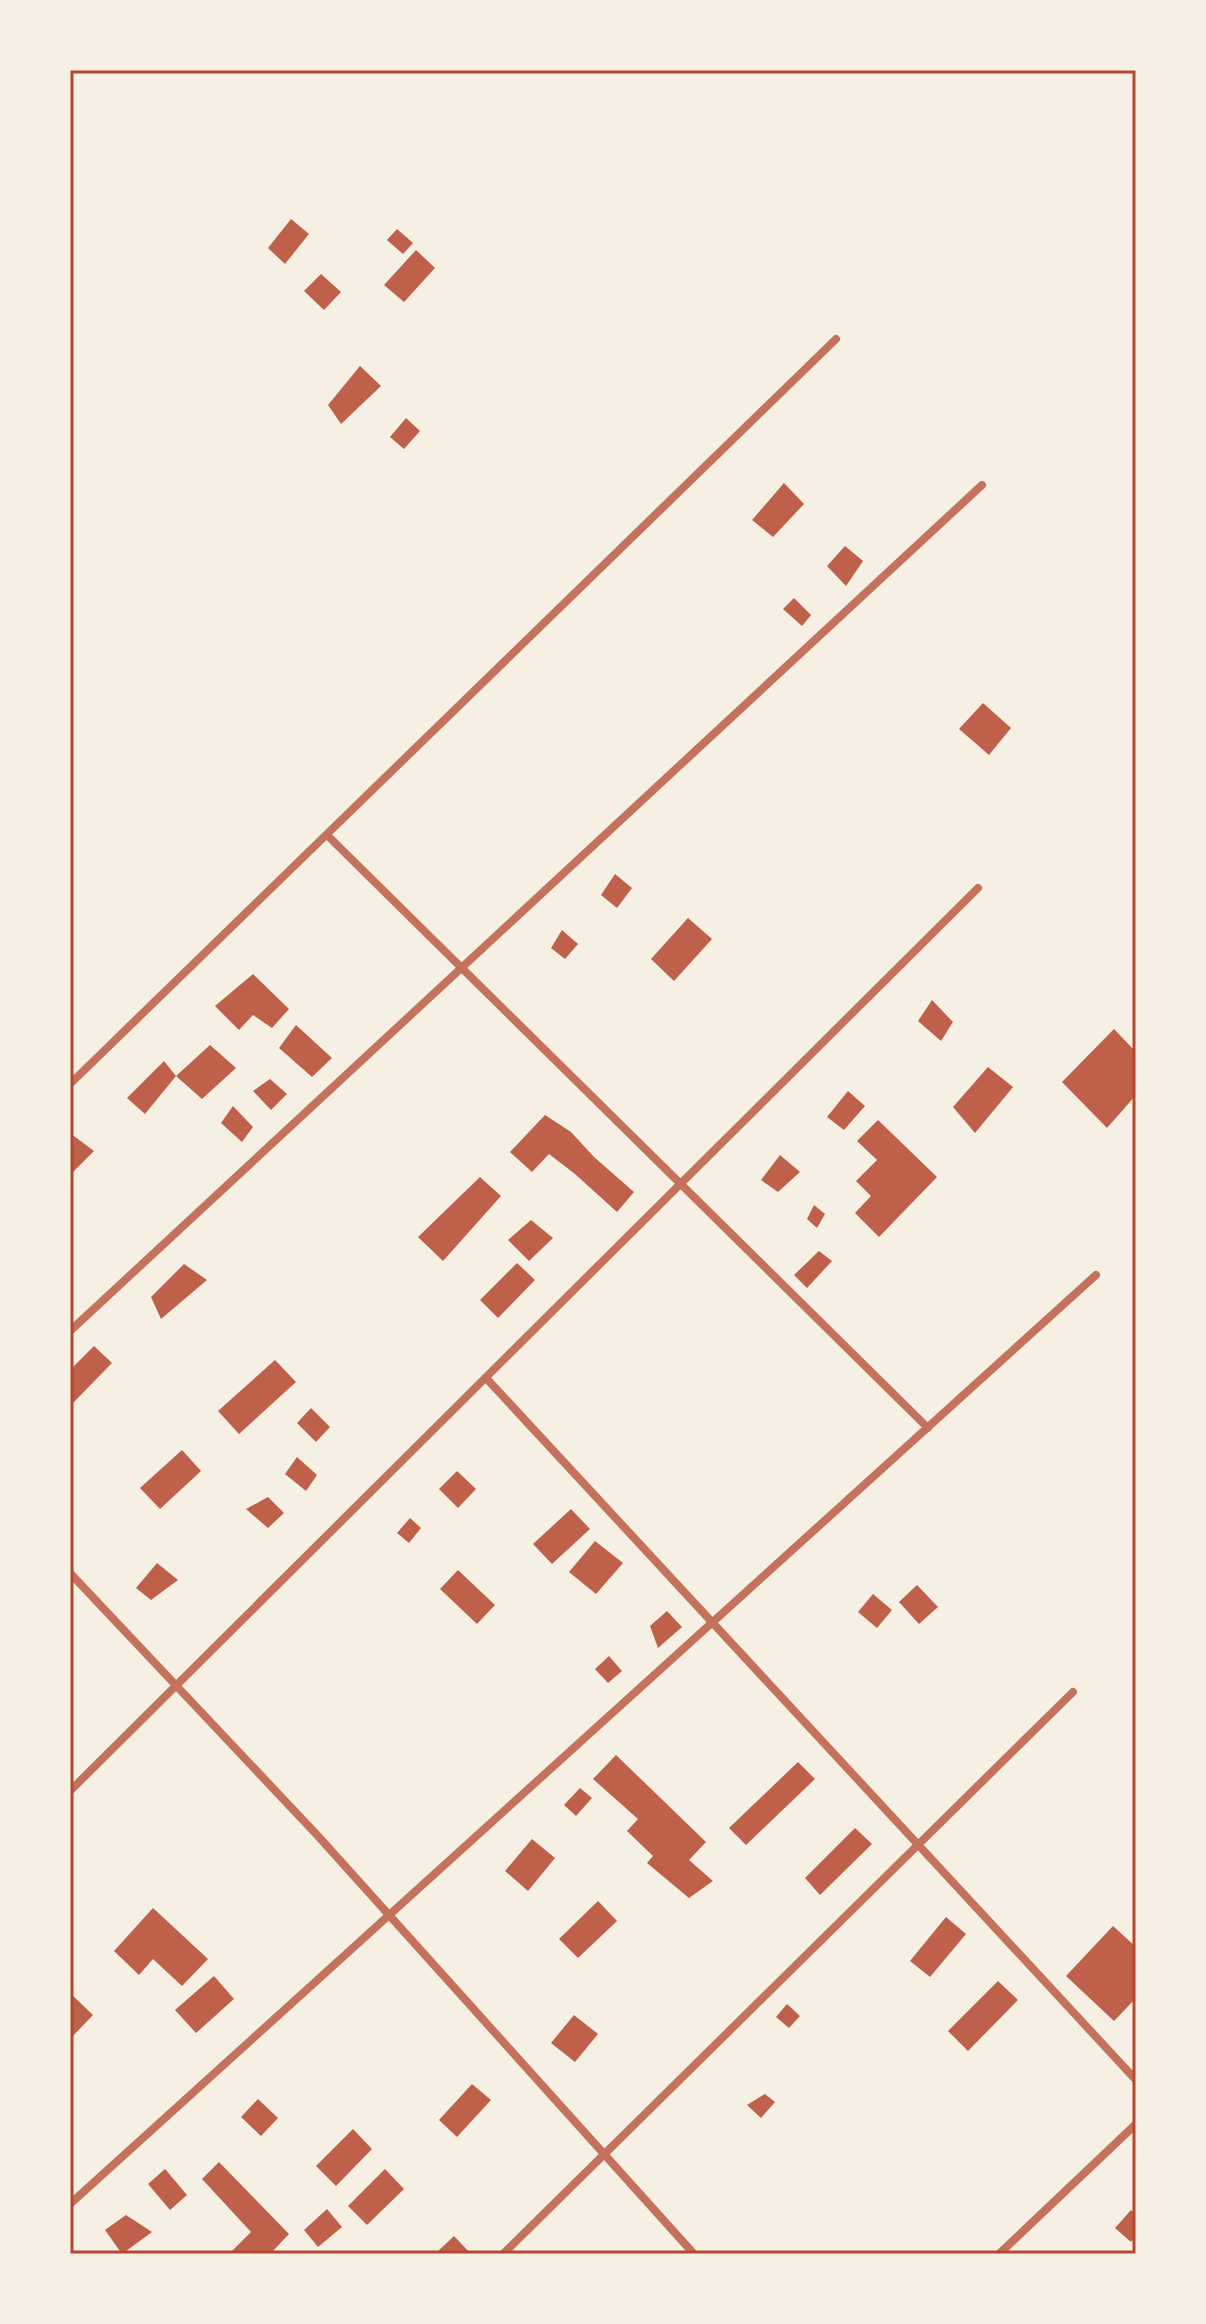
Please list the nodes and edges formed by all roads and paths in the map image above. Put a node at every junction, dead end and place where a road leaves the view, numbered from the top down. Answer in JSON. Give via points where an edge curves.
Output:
{"nodes":[{"id":1,"x":836,"y":339,"type":"dead end"},
{"id":2,"x":982,"y":485,"type":"dead end"},
{"id":3,"x":327,"y":835,"type":"junction"},
{"id":4,"x":978,"y":888,"type":"dead end"},
{"id":5,"x":462,"y":968,"type":"junction"},
{"id":6,"x":70,"y":1084,"type":"edge"},
{"id":7,"x":681,"y":1184,"type":"junction"},
{"id":8,"x":1096,"y":1275,"type":"dead end"},
{"id":9,"x":70,"y":1331,"type":"edge"},
{"id":10,"x":486,"y":1378,"type":"junction"},
{"id":11,"x":928,"y":1428,"type":"junction"},
{"id":12,"x":70,"y":1573,"type":"edge"},
{"id":13,"x":712,"y":1622,"type":"junction"},
{"id":14,"x":176,"y":1686,"type":"junction"},
{"id":15,"x":1073,"y":1692,"type":"dead end"},
{"id":16,"x":70,"y":1791,"type":"edge"},
{"id":17,"x":919,"y":1845,"type":"junction"},
{"id":18,"x":388,"y":1915,"type":"junction"},
{"id":19,"x":1136,"y":2080,"type":"edge"},
{"id":20,"x":1136,"y":2124,"type":"edge"},
{"id":21,"x":605,"y":2155,"type":"junction"},
{"id":22,"x":70,"y":2204,"type":"edge"},
{"id":23,"x":503,"y":2254,"type":"edge"},
{"id":24,"x":694,"y":2254,"type":"edge"},
{"id":25,"x":999,"y":2254,"type":"edge"}],
"edges":[{"from":1,"to":3,"type":"street"},
{"from":2,"to":5,"type":"street"},
{"from":3,"to":5,"type":"street"},
{"from":3,"to":6,"type":"street"},
{"from":4,"to":7,"type":"street"},
{"from":5,"to":7,"type":"street"},
{"from":5,"to":9,"type":"street"},
{"from":7,"to":10,"type":"street"},
{"from":7,"to":11,"type":"street"},
{"from":8,"to":11,"type":"street"},
{"from":10,"to":13,"type":"street"},
{"from":10,"to":14,"type":"street"},
{"from":11,"to":13,"type":"street"},
{"from":12,"to":14,"type":"street"},
{"from":13,"to":17,"type":"street"},
{"from":13,"to":18,"type":"street"},
{"from":14,"to":16,"type":"street"},
{"from":14,"to":18,"type":"street"},
{"from":15,"to":17,"type":"street"},
{"from":17,"to":19,"type":"street"},
{"from":17,"to":21,"type":"street"},
{"from":18,"to":21,"type":"street"},
{"from":18,"to":22,"type":"street"},
{"from":20,"to":25,"type":"street"},
{"from":21,"to":23,"type":"street"},
{"from":21,"to":24,"type":"street"}]}
